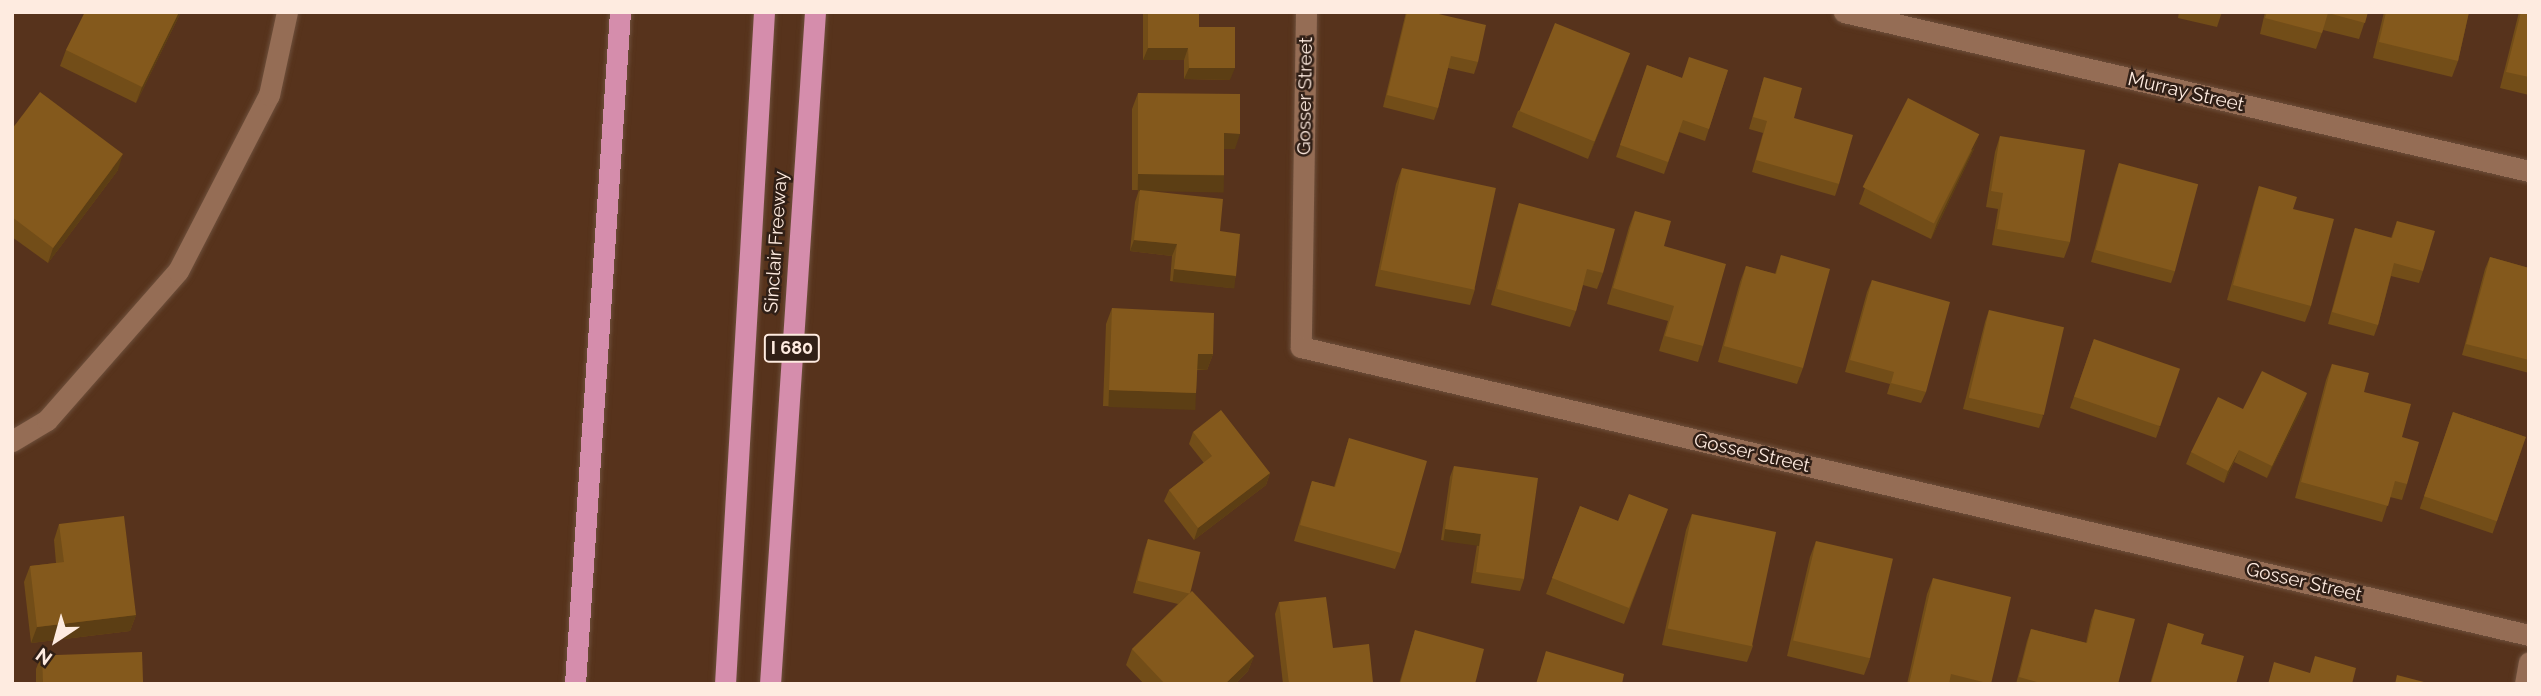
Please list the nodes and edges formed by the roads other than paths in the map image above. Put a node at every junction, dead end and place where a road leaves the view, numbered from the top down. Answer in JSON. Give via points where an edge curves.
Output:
{"nodes":[{"id":1,"x":287,"y":12,"type":"edge"},
{"id":2,"x":620,"y":12,"type":"edge"},
{"id":3,"x":764,"y":12,"type":"edge"},
{"id":4,"x":815,"y":12,"type":"edge"},
{"id":5,"x":1306,"y":12,"type":"edge"},
{"id":6,"x":1844,"y":12,"type":"edge"},
{"id":7,"x":2529,"y":171,"type":"edge"},
{"id":8,"x":12,"y":441,"type":"edge"},
{"id":9,"x":2529,"y":635,"type":"edge"},
{"id":10,"x":2529,"y":662,"type":"edge"},
{"id":11,"x":575,"y":684,"type":"edge"},
{"id":12,"x":725,"y":684,"type":"edge"},
{"id":13,"x":770,"y":684,"type":"edge"},
{"id":14,"x":2525,"y":684,"type":"edge"}],
"edges":[{"from":1,"to":8,"type":"street","via":[[269,95],[178,271],[47,420]]},
{"from":2,"to":11,"type":"highway"},
{"from":3,"to":12,"type":"highway","number":"I 680"},
{"from":4,"to":13,"type":"highway","name":"Sinclair Freeway","number":"I 680"},
{"from":5,"to":9,"type":"street","name":"Gosser Street","via":[[1301,347]]},
{"from":6,"to":7,"type":"street","name":"Murray Street"},
{"from":10,"to":14,"type":"street"}]}
